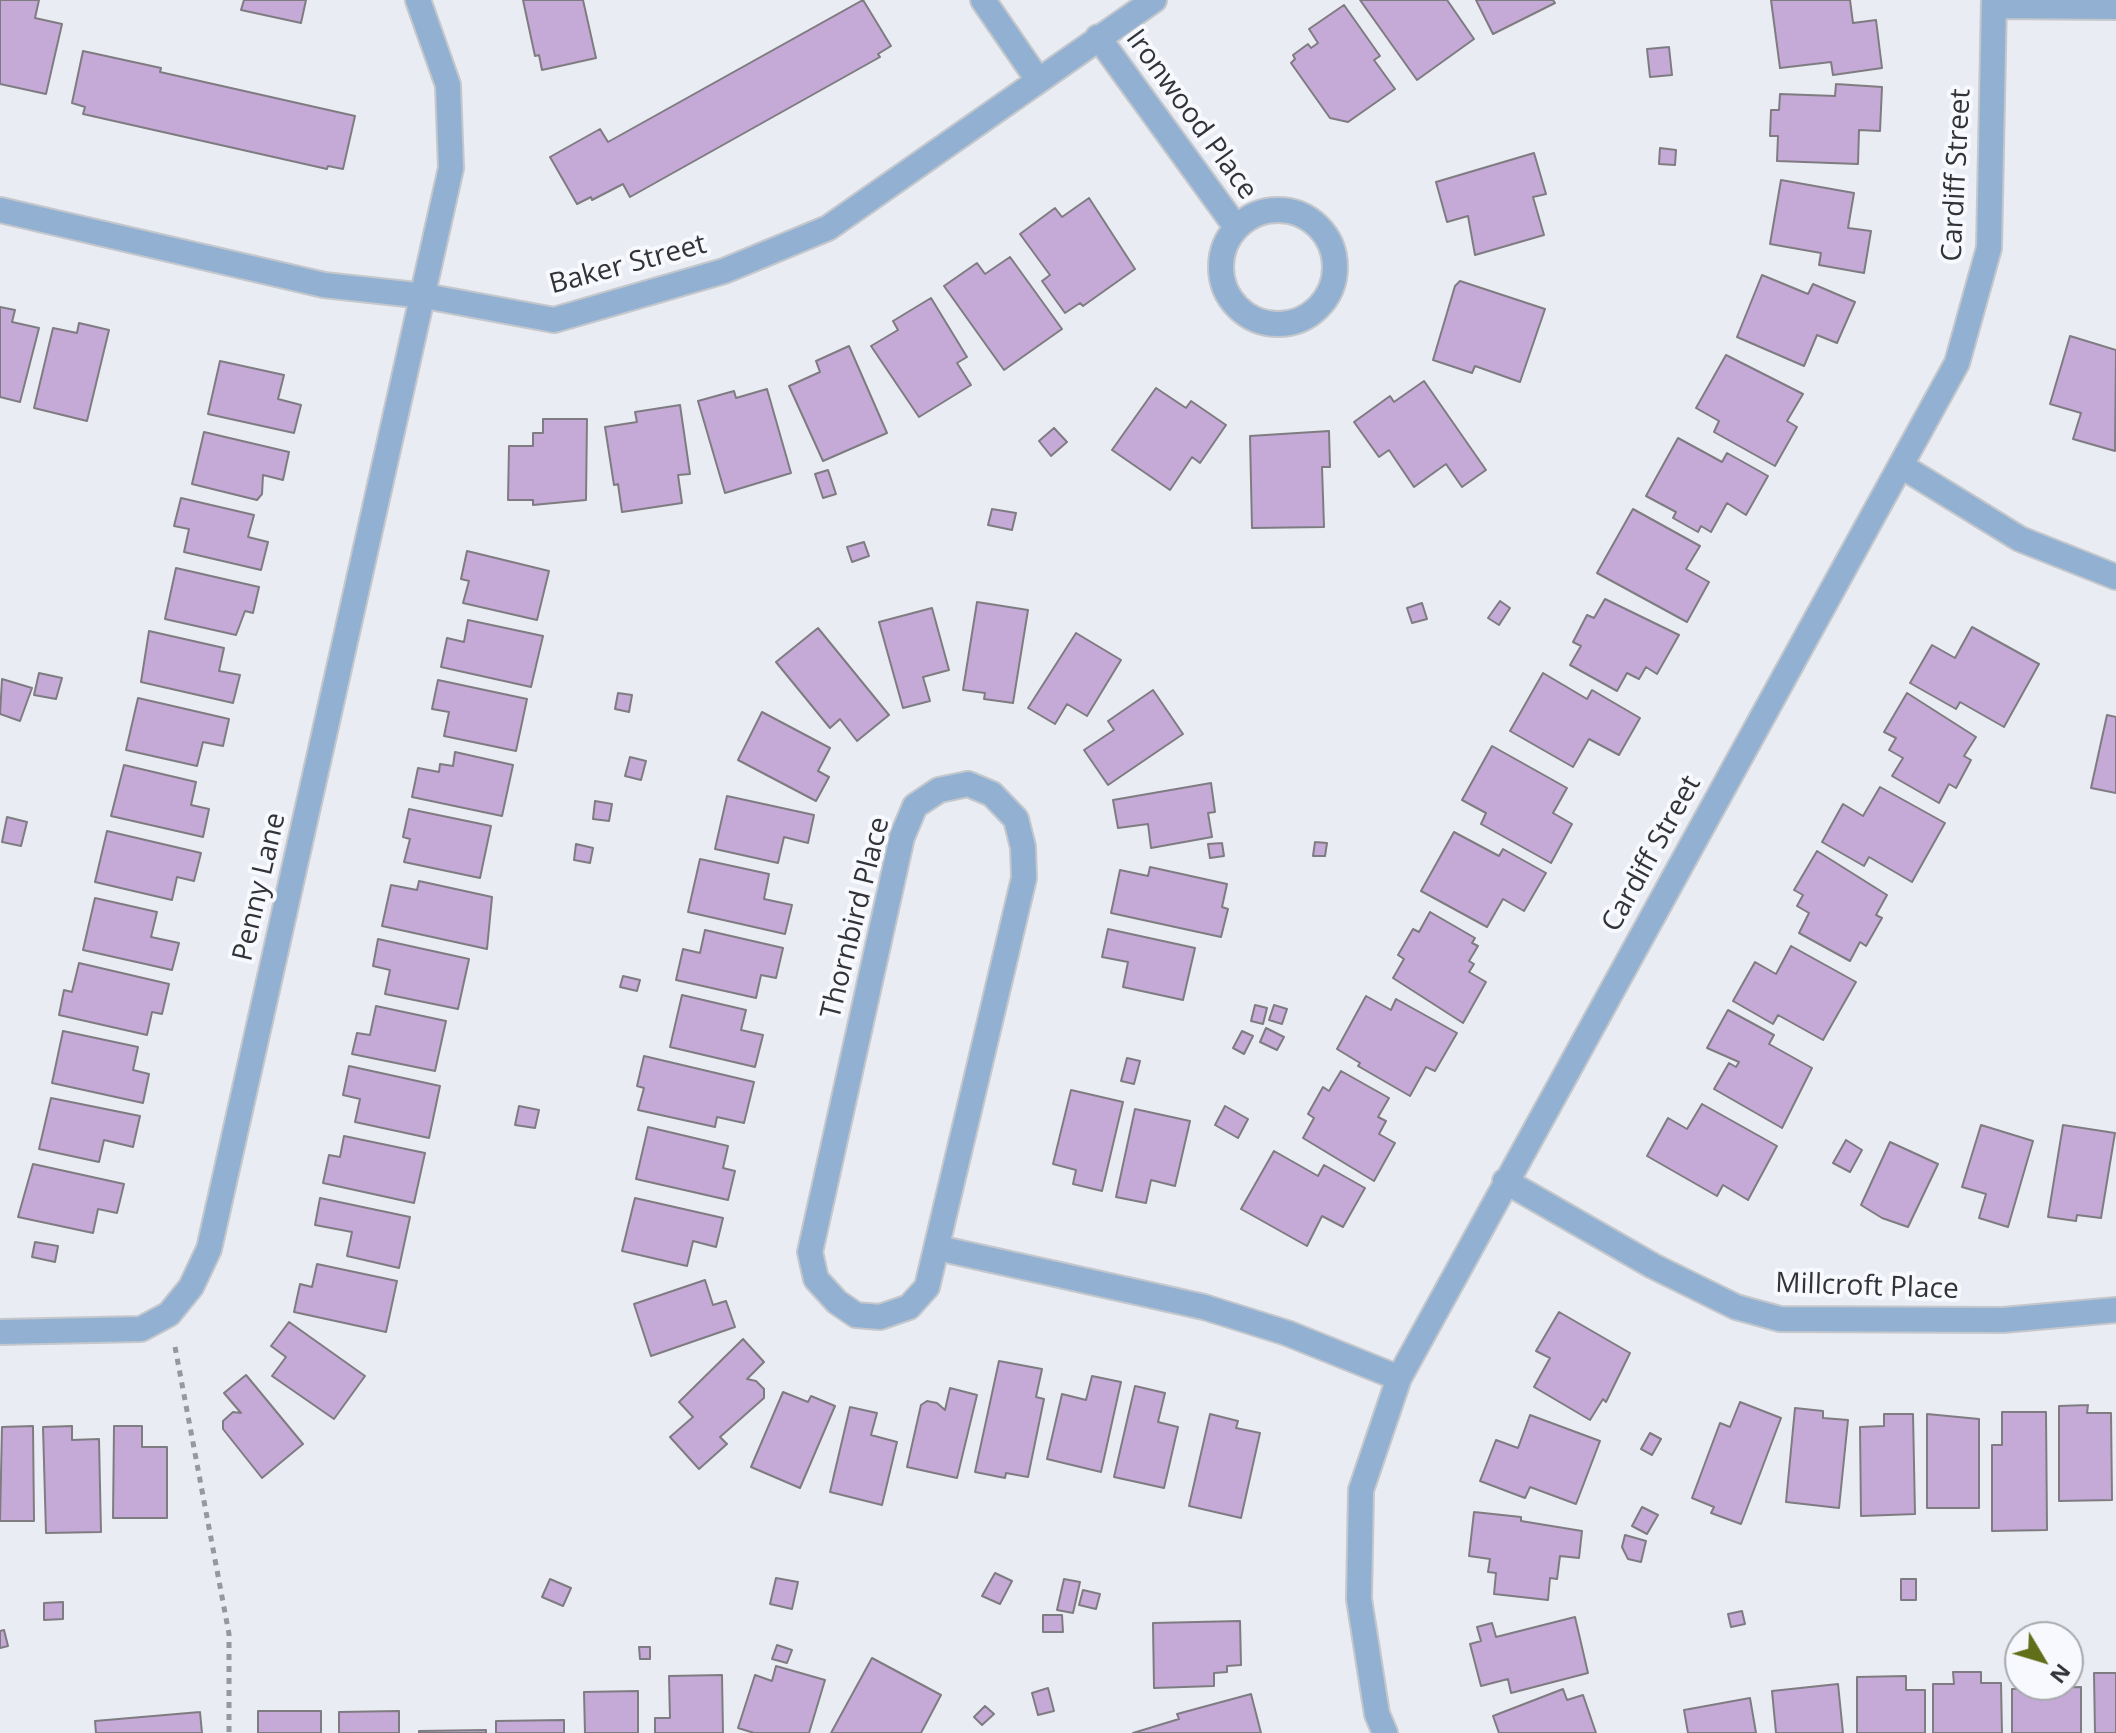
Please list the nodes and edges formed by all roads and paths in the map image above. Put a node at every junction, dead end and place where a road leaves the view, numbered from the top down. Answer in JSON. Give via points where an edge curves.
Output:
{"nodes":[{"id":1,"x":418,"y":0,"type":"edge"},
{"id":2,"x":983,"y":0,"type":"edge"},
{"id":3,"x":1154,"y":0,"type":"edge"},
{"id":4,"x":1994,"y":3,"type":"edge"},
{"id":5,"x":2116,"y":7,"type":"edge"},
{"id":6,"x":1098,"y":37,"type":"junction"},
{"id":7,"x":1038,"y":80,"type":"junction"},
{"id":8,"x":0,"y":210,"type":"edge"},
{"id":9,"x":1236,"y":227,"type":"junction"},
{"id":10,"x":425,"y":296,"type":"junction"},
{"id":11,"x":1903,"y":467,"type":"junction"},
{"id":12,"x":2116,"y":577,"type":"edge"},
{"id":13,"x":1505,"y":1181,"type":"junction"},
{"id":14,"x":938,"y":1248,"type":"junction"},
{"id":15,"x":2116,"y":1310,"type":"edge"},
{"id":16,"x":169,"y":1314,"type":"junction"},
{"id":17,"x":0,"y":1332,"type":"edge"},
{"id":18,"x":1399,"y":1378,"type":"junction"},
{"id":19,"x":229,"y":1733,"type":"edge"},
{"id":20,"x":1385,"y":1733,"type":"edge"}],
"edges":[{"from":1,"to":10,"type":"street","name":"Penny Lane","via":[[448,85],[451,168]]},
{"from":2,"to":7,"type":"street"},
{"from":3,"to":6,"type":"street","name":"Baker Street"},
{"from":4,"to":5,"type":"street"},
{"from":4,"to":11,"type":"street","name":"Cardiff Street","via":[[1989,248],[1957,363]]},
{"from":6,"to":7,"type":"street","name":"Baker Street"},
{"from":6,"to":9,"type":"street","name":"Ironwood Place"},
{"from":7,"to":10,"type":"street","name":"Baker Street","via":[[828,228],[724,271],[554,320]]},
{"from":8,"to":10,"type":"street","name":"Baker Street","via":[[324,285]]},
{"from":9,"to":9,"type":"street","name":"Ironwood Place","via":[[1224,244],[1220,264],[1226,293],[1236,308],[1271,324],[1291,323],[1319,307],[1330,292],[1335,257],[1322,229],[1306,216],[1284,209],[1259,212]]},
{"from":10,"to":16,"type":"street","name":"Penny Lane","via":[[209,1249],[191,1287]]},
{"from":11,"to":12,"type":"street","via":[[2020,539]]},
{"from":11,"to":13,"type":"street","name":"Cardiff Street"},
{"from":13,"to":15,"type":"street","name":"Millcroft Place","via":[[1653,1266],[1736,1307],[1780,1319],[2003,1320]]},
{"from":13,"to":18,"type":"street","name":"Cardiff Street"},
{"from":14,"to":14,"type":"street","name":"Thornbird Place","via":[[1024,878],[1016,819],[992,794],[968,784],[939,790],[915,806],[902,837],[810,1252],[816,1279],[837,1302],[856,1315],[880,1317],[909,1307],[927,1287]]},
{"from":14,"to":18,"type":"street","via":[[1204,1307]]},
{"from":16,"to":17,"type":"street","name":"Penny Lane","via":[[141,1329]]},
{"from":16,"to":19,"type":"path","via":[[229,1634]]},
{"from":18,"to":20,"type":"street","name":"Cardiff Street","via":[[1361,1490],[1359,1599],[1377,1714]]}]}
